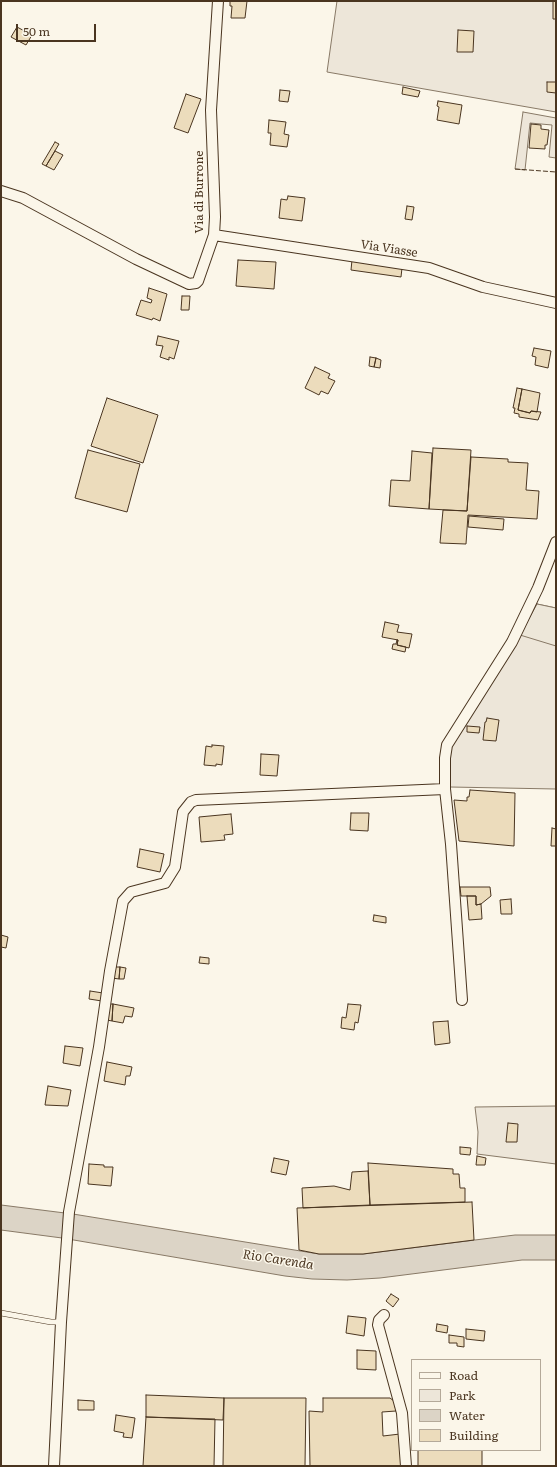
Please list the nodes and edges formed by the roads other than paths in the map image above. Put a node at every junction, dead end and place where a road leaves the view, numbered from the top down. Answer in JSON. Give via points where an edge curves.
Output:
{"nodes":[{"id":1,"x":218,"y":1,"type":"edge"},
{"id":2,"x":1,"y":191,"type":"edge"},
{"id":3,"x":214,"y":235,"type":"junction"},
{"id":4,"x":556,"y":303,"type":"edge"},
{"id":5,"x":556,"y":542,"type":"edge"},
{"id":6,"x":445,"y":789,"type":"junction"},
{"id":7,"x":462,"y":1000,"type":"dead end"},
{"id":8,"x":1,"y":1313,"type":"edge"},
{"id":9,"x":384,"y":1315,"type":"dead end"},
{"id":10,"x":61,"y":1322,"type":"junction"},
{"id":11,"x":54,"y":1466,"type":"edge"},
{"id":12,"x":406,"y":1466,"type":"edge"}],
"edges":[{"from":1,"to":3,"type":"street","name":"Via di Burrone","via":[[211,110]]},
{"from":2,"to":3,"type":"street","name":"Via di Burrone","via":[[23,198],[136,260],[189,284],[196,283],[200,278]]},
{"from":3,"to":4,"type":"street","name":"Via Viasse","via":[[429,268],[483,288]]},
{"from":5,"to":6,"type":"street","via":[[538,588],[512,642],[447,745]]},
{"from":6,"to":7,"type":"street"},
{"from":6,"to":10,"type":"street","via":[[202,799],[190,802],[186,807],[174,867],[165,883],[131,892],[123,901],[69,1212]]},
{"from":8,"to":10,"type":"lane"},
{"from":9,"to":12,"type":"street","via":[[378,1325],[402,1413]]},
{"from":10,"to":11,"type":"street"}]}
